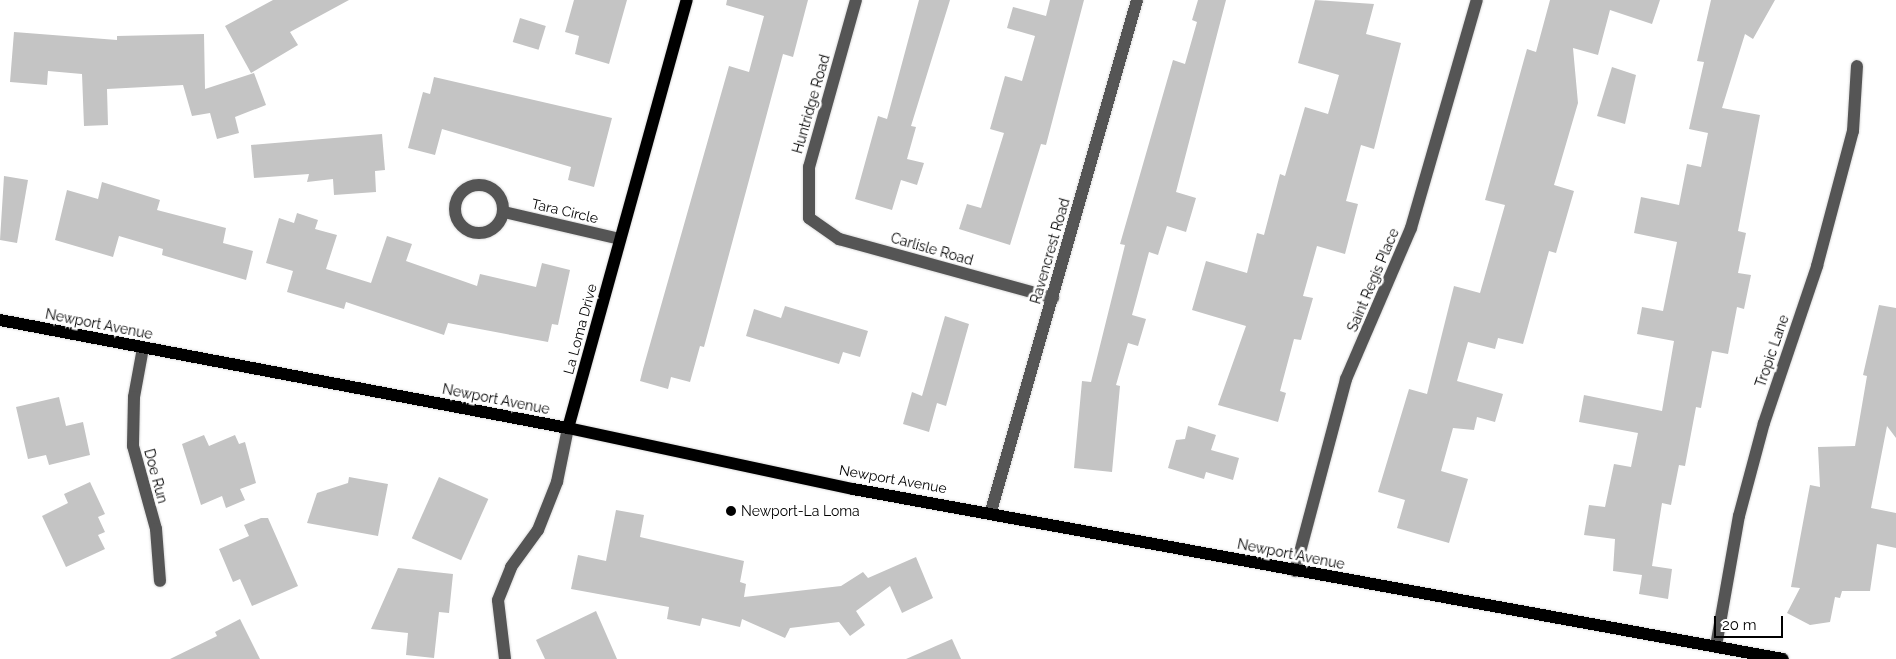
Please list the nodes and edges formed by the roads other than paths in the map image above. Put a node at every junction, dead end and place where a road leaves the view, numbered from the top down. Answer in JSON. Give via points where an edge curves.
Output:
{"nodes":[{"id":1,"x":687,"y":0,"type":"edge"},
{"id":2,"x":856,"y":0,"type":"edge"},
{"id":3,"x":1137,"y":0,"type":"edge"},
{"id":4,"x":1478,"y":0,"type":"edge"},
{"id":5,"x":1857,"y":66,"type":"dead end"},
{"id":6,"x":504,"y":212,"type":"dead end"},
{"id":7,"x":809,"y":218,"type":"joint"},
{"id":8,"x":620,"y":240,"type":"junction"},
{"id":9,"x":1053,"y":298,"type":"junction"},
{"id":10,"x":0,"y":320,"type":"edge"},
{"id":11,"x":143,"y":348,"type":"junction"},
{"id":12,"x":568,"y":428,"type":"junction"},
{"id":13,"x":992,"y":511,"type":"junction"},
{"id":14,"x":1295,"y":571,"type":"junction"},
{"id":15,"x":160,"y":581,"type":"dead end"},
{"id":16,"x":1716,"y":646,"type":"junction"},
{"id":17,"x":505,"y":659,"type":"edge"},
{"id":18,"x":1783,"y":659,"type":"edge"}],
"edges":[{"from":1,"to":8,"type":"main road","name":"La Loma Drive"},
{"from":2,"to":7,"type":"street","name":"Huntridge Road","via":[[809,167]]},
{"from":3,"to":9,"type":"street","name":"Ravencrest Road"},
{"from":4,"to":14,"type":"street","name":"Saint Regis Place","via":[[1411,228],[1346,379]]},
{"from":5,"to":16,"type":"street","name":"Tropic Lane","via":[[1853,131],[1817,266],[1764,423],[1739,516]]},
{"from":6,"to":8,"type":"street","name":"Tara Circle"},
{"from":7,"to":9,"type":"street","name":"Carlisle Road","via":[[839,239]]},
{"from":8,"to":12,"type":"main road","name":"La Loma Drive"},
{"from":9,"to":13,"type":"street","name":"Ravencrest Road"},
{"from":10,"to":11,"type":"main road","name":"Newport Avenue"},
{"from":11,"to":12,"type":"main road","name":"Newport Avenue"},
{"from":11,"to":15,"type":"street","name":"Doe Run","via":[[134,397],[133,446],[156,529]]},
{"from":12,"to":13,"type":"main road","name":"Newport Avenue","via":[[853,489]]},
{"from":12,"to":17,"type":"street","name":"La Loma Drive","via":[[556,482],[538,530],[511,567],[498,600]]},
{"from":13,"to":14,"type":"main road","name":"Newport Avenue"},
{"from":14,"to":16,"type":"main road","name":"Newport Avenue"},
{"from":16,"to":18,"type":"main road","name":"Newport Avenue"}]}
